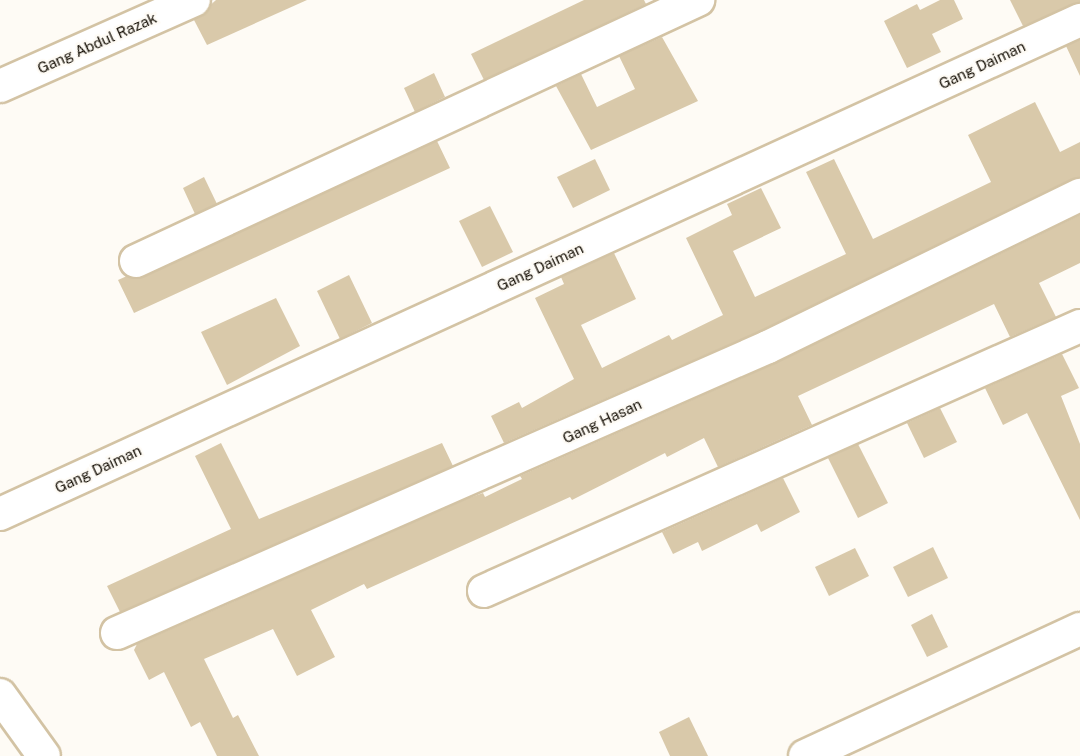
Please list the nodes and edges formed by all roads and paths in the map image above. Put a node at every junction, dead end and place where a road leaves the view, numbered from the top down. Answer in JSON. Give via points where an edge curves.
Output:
{"nodes":[{"id":1,"x":194,"y":0,"type":"edge"},
{"id":2,"x":698,"y":0,"type":"edge"},
{"id":3,"x":1080,"y":20,"type":"edge"},
{"id":4,"x":0,"y":86,"type":"edge"},
{"id":5,"x":1080,"y":195,"type":"edge"},
{"id":6,"x":136,"y":261,"type":"dead end"},
{"id":7,"x":1080,"y":326,"type":"edge"},
{"id":8,"x":0,"y":514,"type":"edge"},
{"id":9,"x":484,"y":591,"type":"dead end"},
{"id":10,"x":1080,"y":629,"type":"edge"},
{"id":11,"x":117,"y":633,"type":"dead end"},
{"id":12,"x":0,"y":695,"type":"edge"},
{"id":13,"x":44,"y":756,"type":"edge"},
{"id":14,"x":805,"y":756,"type":"edge"}],
"edges":[{"from":1,"to":4,"type":"street","name":"Gang Abdul Razak"},
{"from":2,"to":6,"type":"street"},
{"from":3,"to":8,"type":"street","name":"Gang Daiman"},
{"from":5,"to":11,"type":"street","name":"Gang Hasan","via":[[768,347]]},
{"from":7,"to":9,"type":"street"},
{"from":10,"to":14,"type":"street"},
{"from":12,"to":13,"type":"street"}]}
